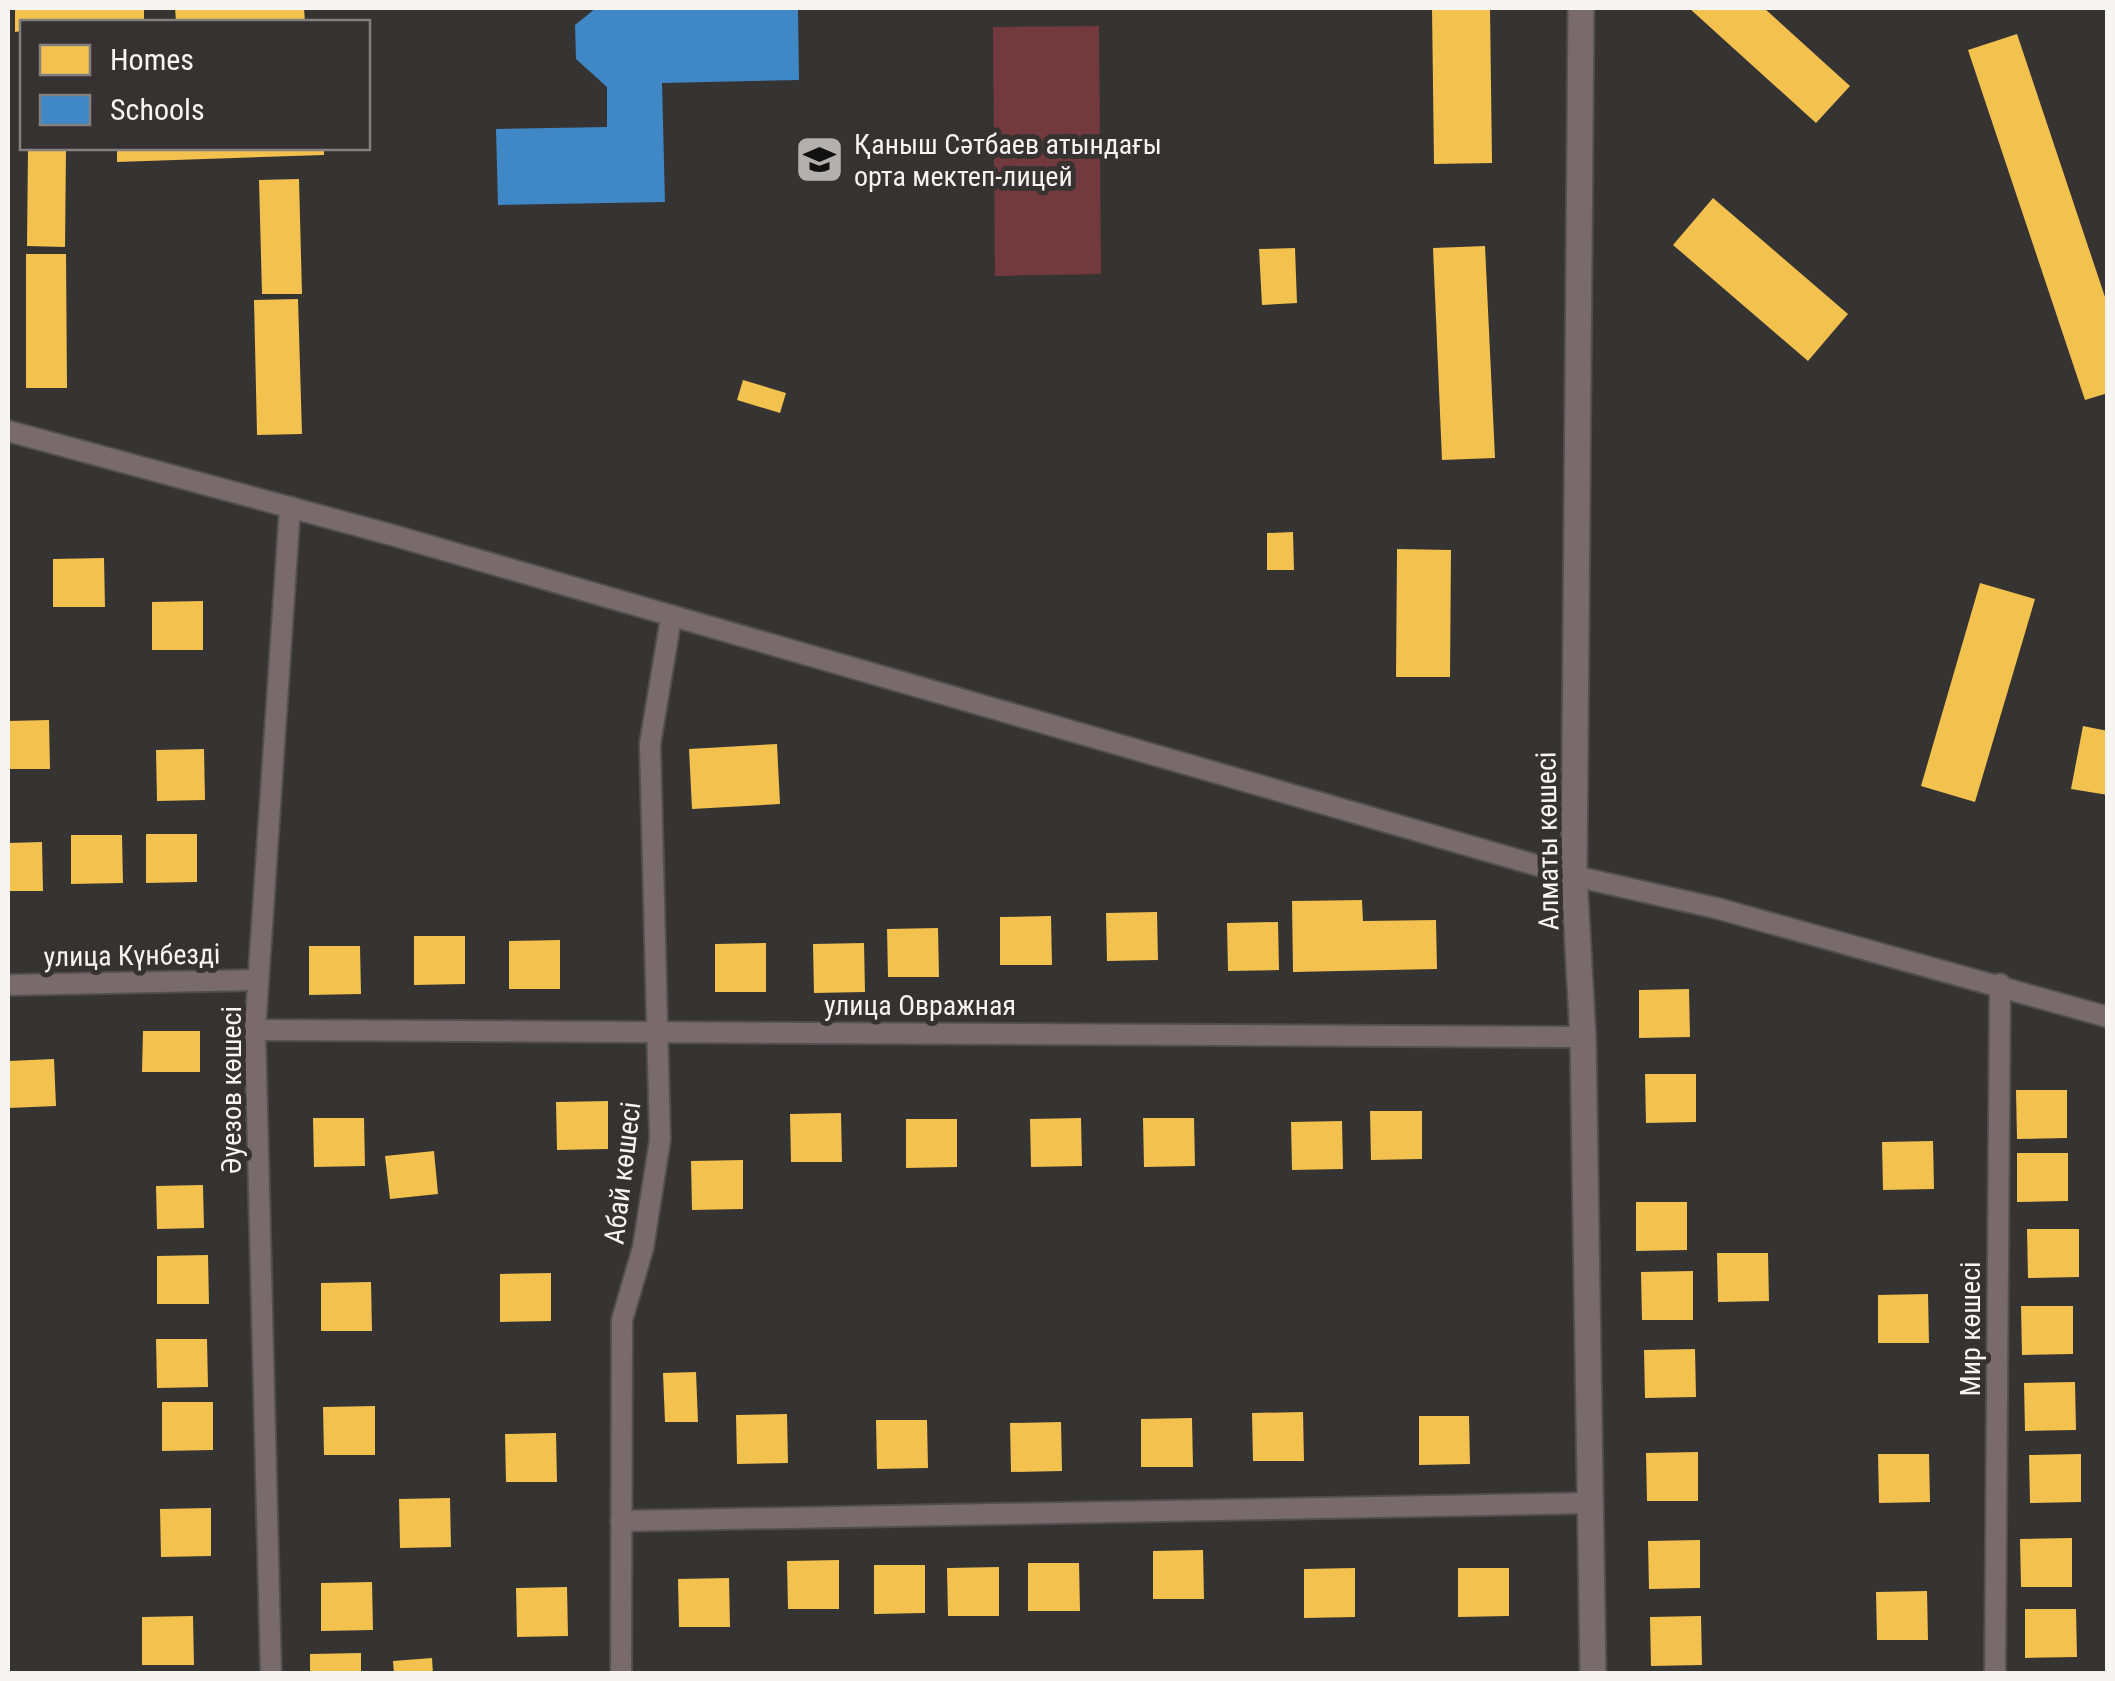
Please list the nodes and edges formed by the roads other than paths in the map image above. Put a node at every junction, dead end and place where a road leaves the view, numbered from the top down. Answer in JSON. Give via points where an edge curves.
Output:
{"nodes":[{"id":1,"x":1581,"y":8,"type":"edge"},
{"id":2,"x":8,"y":431,"type":"edge"},
{"id":3,"x":290,"y":506,"type":"junction"},
{"id":4,"x":671,"y":618,"type":"junction"},
{"id":5,"x":1574,"y":876,"type":"junction"},
{"id":6,"x":258,"y":980,"type":"junction"},
{"id":7,"x":2000,"y":984,"type":"junction"},
{"id":8,"x":8,"y":985,"type":"edge"},
{"id":9,"x":2108,"y":1016,"type":"edge"},
{"id":10,"x":256,"y":1030,"type":"junction"},
{"id":11,"x":660,"y":1030,"type":"junction"},
{"id":12,"x":1583,"y":1037,"type":"junction"},
{"id":13,"x":1590,"y":1503,"type":"junction"},
{"id":14,"x":621,"y":1521,"type":"junction"},
{"id":15,"x":271,"y":1674,"type":"edge"},
{"id":16,"x":622,"y":1674,"type":"edge"},
{"id":17,"x":1593,"y":1674,"type":"edge"},
{"id":18,"x":1995,"y":1674,"type":"edge"}],
"edges":[{"from":1,"to":5,"type":"street","name":"Алматы көшесі"},
{"from":2,"to":3,"type":"street"},
{"from":3,"to":4,"type":"street"},
{"from":3,"to":6,"type":"street","name":"Әуезов көшесі"},
{"from":4,"to":5,"type":"street"},
{"from":4,"to":11,"type":"street","name":"Абай көшесі","via":[[650,744]]},
{"from":5,"to":7,"type":"street"},
{"from":5,"to":12,"type":"street","name":"Алматы көшесі"},
{"from":6,"to":8,"type":"street","name":"улица Күнбезді"},
{"from":6,"to":10,"type":"street","name":"Әуезов көшесі"},
{"from":7,"to":9,"type":"street"},
{"from":7,"to":18,"type":"street","name":"Мир көшесі"},
{"from":10,"to":11,"type":"street","name":"улица Овражная"},
{"from":10,"to":15,"type":"street","name":"Әуезов көшесі"},
{"from":11,"to":12,"type":"street","name":"улица Овражная"},
{"from":11,"to":14,"type":"street","name":"Абай көшесі","via":[[660,1140],[643,1248],[622,1320]]},
{"from":12,"to":13,"type":"street","name":"Алматы көшесі"},
{"from":13,"to":14,"type":"street"},
{"from":13,"to":17,"type":"street","name":"Алматы көшесі"},
{"from":14,"to":16,"type":"street","name":"Абай көшесі"}]}
